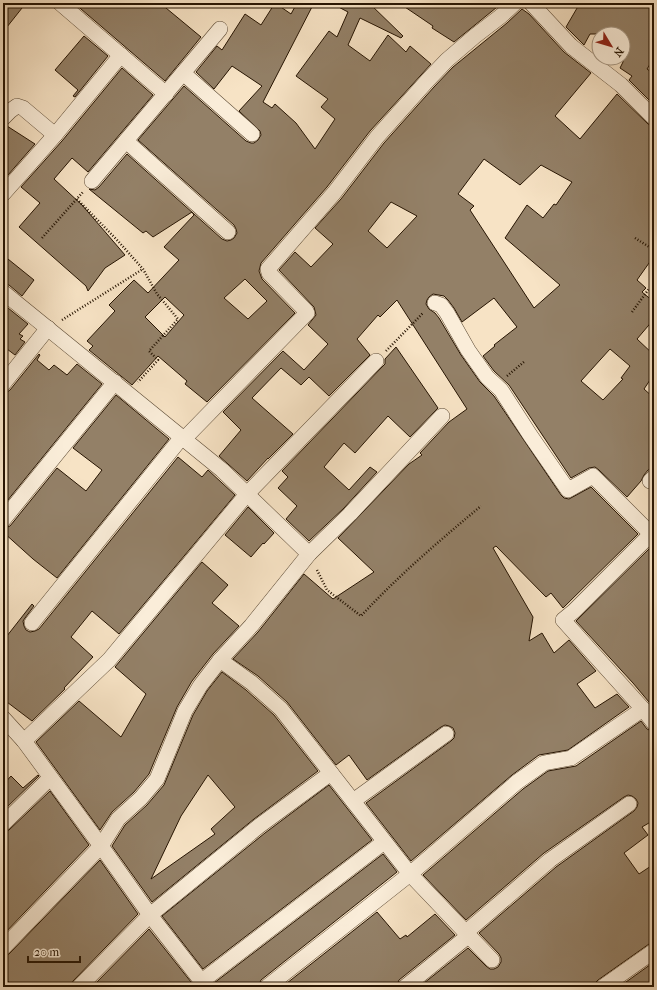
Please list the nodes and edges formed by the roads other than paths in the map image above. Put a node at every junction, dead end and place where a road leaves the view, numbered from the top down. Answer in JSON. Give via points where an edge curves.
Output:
{"nodes":[{"id":1,"x":60,"y":3,"type":"edge"},
{"id":2,"x":515,"y":3,"type":"edge"},
{"id":3,"x":531,"y":3,"type":"edge"},
{"id":4,"x":220,"y":29,"type":"dead end"},
{"id":5,"x":121,"y":55,"type":"junction"},
{"id":6,"x":183,"y":73,"type":"junction"},
{"id":7,"x":166,"y":94,"type":"junction"},
{"id":8,"x":3,"y":118,"type":"edge"},
{"id":9,"x":654,"y":118,"type":"edge"},
{"id":10,"x":252,"y":134,"type":"dead end"},
{"id":11,"x":55,"y":135,"type":"junction"},
{"id":12,"x":126,"y":141,"type":"junction"},
{"id":13,"x":92,"y":181,"type":"road end"},
{"id":14,"x":3,"y":194,"type":"edge"},
{"id":15,"x":228,"y":232,"type":"dead end"},
{"id":16,"x":3,"y":292,"type":"edge"},
{"id":17,"x":435,"y":304,"type":"road end"},
{"id":18,"x":48,"y":328,"type":"junction"},
{"id":19,"x":376,"y":361,"type":"road end"},
{"id":20,"x":115,"y":382,"type":"junction"},
{"id":21,"x":3,"y":384,"type":"edge"},
{"id":22,"x":442,"y":416,"type":"dead end"},
{"id":23,"x":183,"y":438,"type":"junction"},
{"id":24,"x":247,"y":494,"type":"junction"},
{"id":25,"x":3,"y":520,"type":"edge"},
{"id":26,"x":652,"y":536,"type":"edge"},
{"id":27,"x":309,"y":554,"type":"junction"},
{"id":28,"x":32,"y":622,"type":"dead end"},
{"id":29,"x":220,"y":660,"type":"junction"},
{"id":30,"x":642,"y":709,"type":"junction"},
{"id":31,"x":3,"y":718,"type":"edge"},
{"id":32,"x":654,"y":723,"type":"edge"},
{"id":33,"x":446,"y":734,"type":"dead end"},
{"id":34,"x":24,"y":741,"type":"junction"},
{"id":35,"x":331,"y":774,"type":"junction"},
{"id":36,"x":50,"y":778,"type":"junction"},
{"id":37,"x":353,"y":801,"type":"junction"},
{"id":38,"x":629,"y":804,"type":"dead end"},
{"id":39,"x":3,"y":824,"type":"edge"},
{"id":40,"x":384,"y":842,"type":"junction"},
{"id":41,"x":101,"y":846,"type":"junction"},
{"id":42,"x":410,"y":874,"type":"junction"},
{"id":43,"x":150,"y":914,"type":"junction"},
{"id":44,"x":466,"y":934,"type":"junction"},
{"id":45,"x":3,"y":948,"type":"edge"},
{"id":46,"x":654,"y":951,"type":"edge"},
{"id":47,"x":492,"y":960,"type":"dead end"},
{"id":48,"x":204,"y":984,"type":"edge"},
{"id":49,"x":79,"y":987,"type":"edge"},
{"id":50,"x":267,"y":987,"type":"edge"},
{"id":51,"x":405,"y":987,"type":"edge"},
{"id":52,"x":603,"y":987,"type":"edge"}],
"edges":[{"from":1,"to":5,"type":"street"},
{"from":2,"to":23,"type":"street","via":[[427,80],[268,268],[269,274],[307,313]]},
{"from":3,"to":9,"type":"street","via":[[571,46],[621,85]]},
{"from":4,"to":6,"type":"street"},
{"from":5,"to":7,"type":"street"},
{"from":5,"to":11,"type":"street"},
{"from":6,"to":7,"type":"street"},
{"from":6,"to":10,"type":"street"},
{"from":7,"to":12,"type":"street"},
{"from":8,"to":11,"type":"street","via":[[16,106],[23,108]]},
{"from":11,"to":14,"type":"street"},
{"from":12,"to":13,"type":"street"},
{"from":12,"to":15,"type":"street"},
{"from":16,"to":18,"type":"street"},
{"from":17,"to":26,"type":"street","via":[[441,305],[447,313],[468,350],[487,377],[501,390],[568,490],[593,476]]},
{"from":18,"to":20,"type":"street"},
{"from":18,"to":21,"type":"street"},
{"from":19,"to":24,"type":"street"},
{"from":20,"to":23,"type":"street"},
{"from":20,"to":25,"type":"street"},
{"from":22,"to":27,"type":"street"},
{"from":23,"to":24,"type":"street"},
{"from":23,"to":28,"type":"street"},
{"from":24,"to":27,"type":"street"},
{"from":24,"to":34,"type":"street","via":[[109,660]]},
{"from":26,"to":30,"type":"street","via":[[563,620]]},
{"from":27,"to":29,"type":"street"},
{"from":29,"to":35,"type":"street","via":[[252,683],[281,709]]},
{"from":29,"to":41,"type":"street","via":[[185,710],[156,779],[141,798],[118,819]]},
{"from":30,"to":32,"type":"street"},
{"from":30,"to":42,"type":"street","via":[[571,758],[544,763],[517,782]]},
{"from":31,"to":34,"type":"street"},
{"from":33,"to":37,"type":"street"},
{"from":34,"to":36,"type":"street"},
{"from":35,"to":37,"type":"street"},
{"from":35,"to":43,"type":"street","via":[[259,826]]},
{"from":36,"to":39,"type":"street"},
{"from":36,"to":41,"type":"street"},
{"from":37,"to":40,"type":"street"},
{"from":38,"to":44,"type":"street","via":[[550,860]]},
{"from":40,"to":42,"type":"street"},
{"from":40,"to":48,"type":"street"},
{"from":41,"to":43,"type":"street"},
{"from":41,"to":45,"type":"street"},
{"from":42,"to":44,"type":"street"},
{"from":42,"to":50,"type":"street"},
{"from":43,"to":48,"type":"street"},
{"from":43,"to":49,"type":"street"},
{"from":44,"to":47,"type":"street"},
{"from":44,"to":51,"type":"street"},
{"from":46,"to":52,"type":"street"}]}
